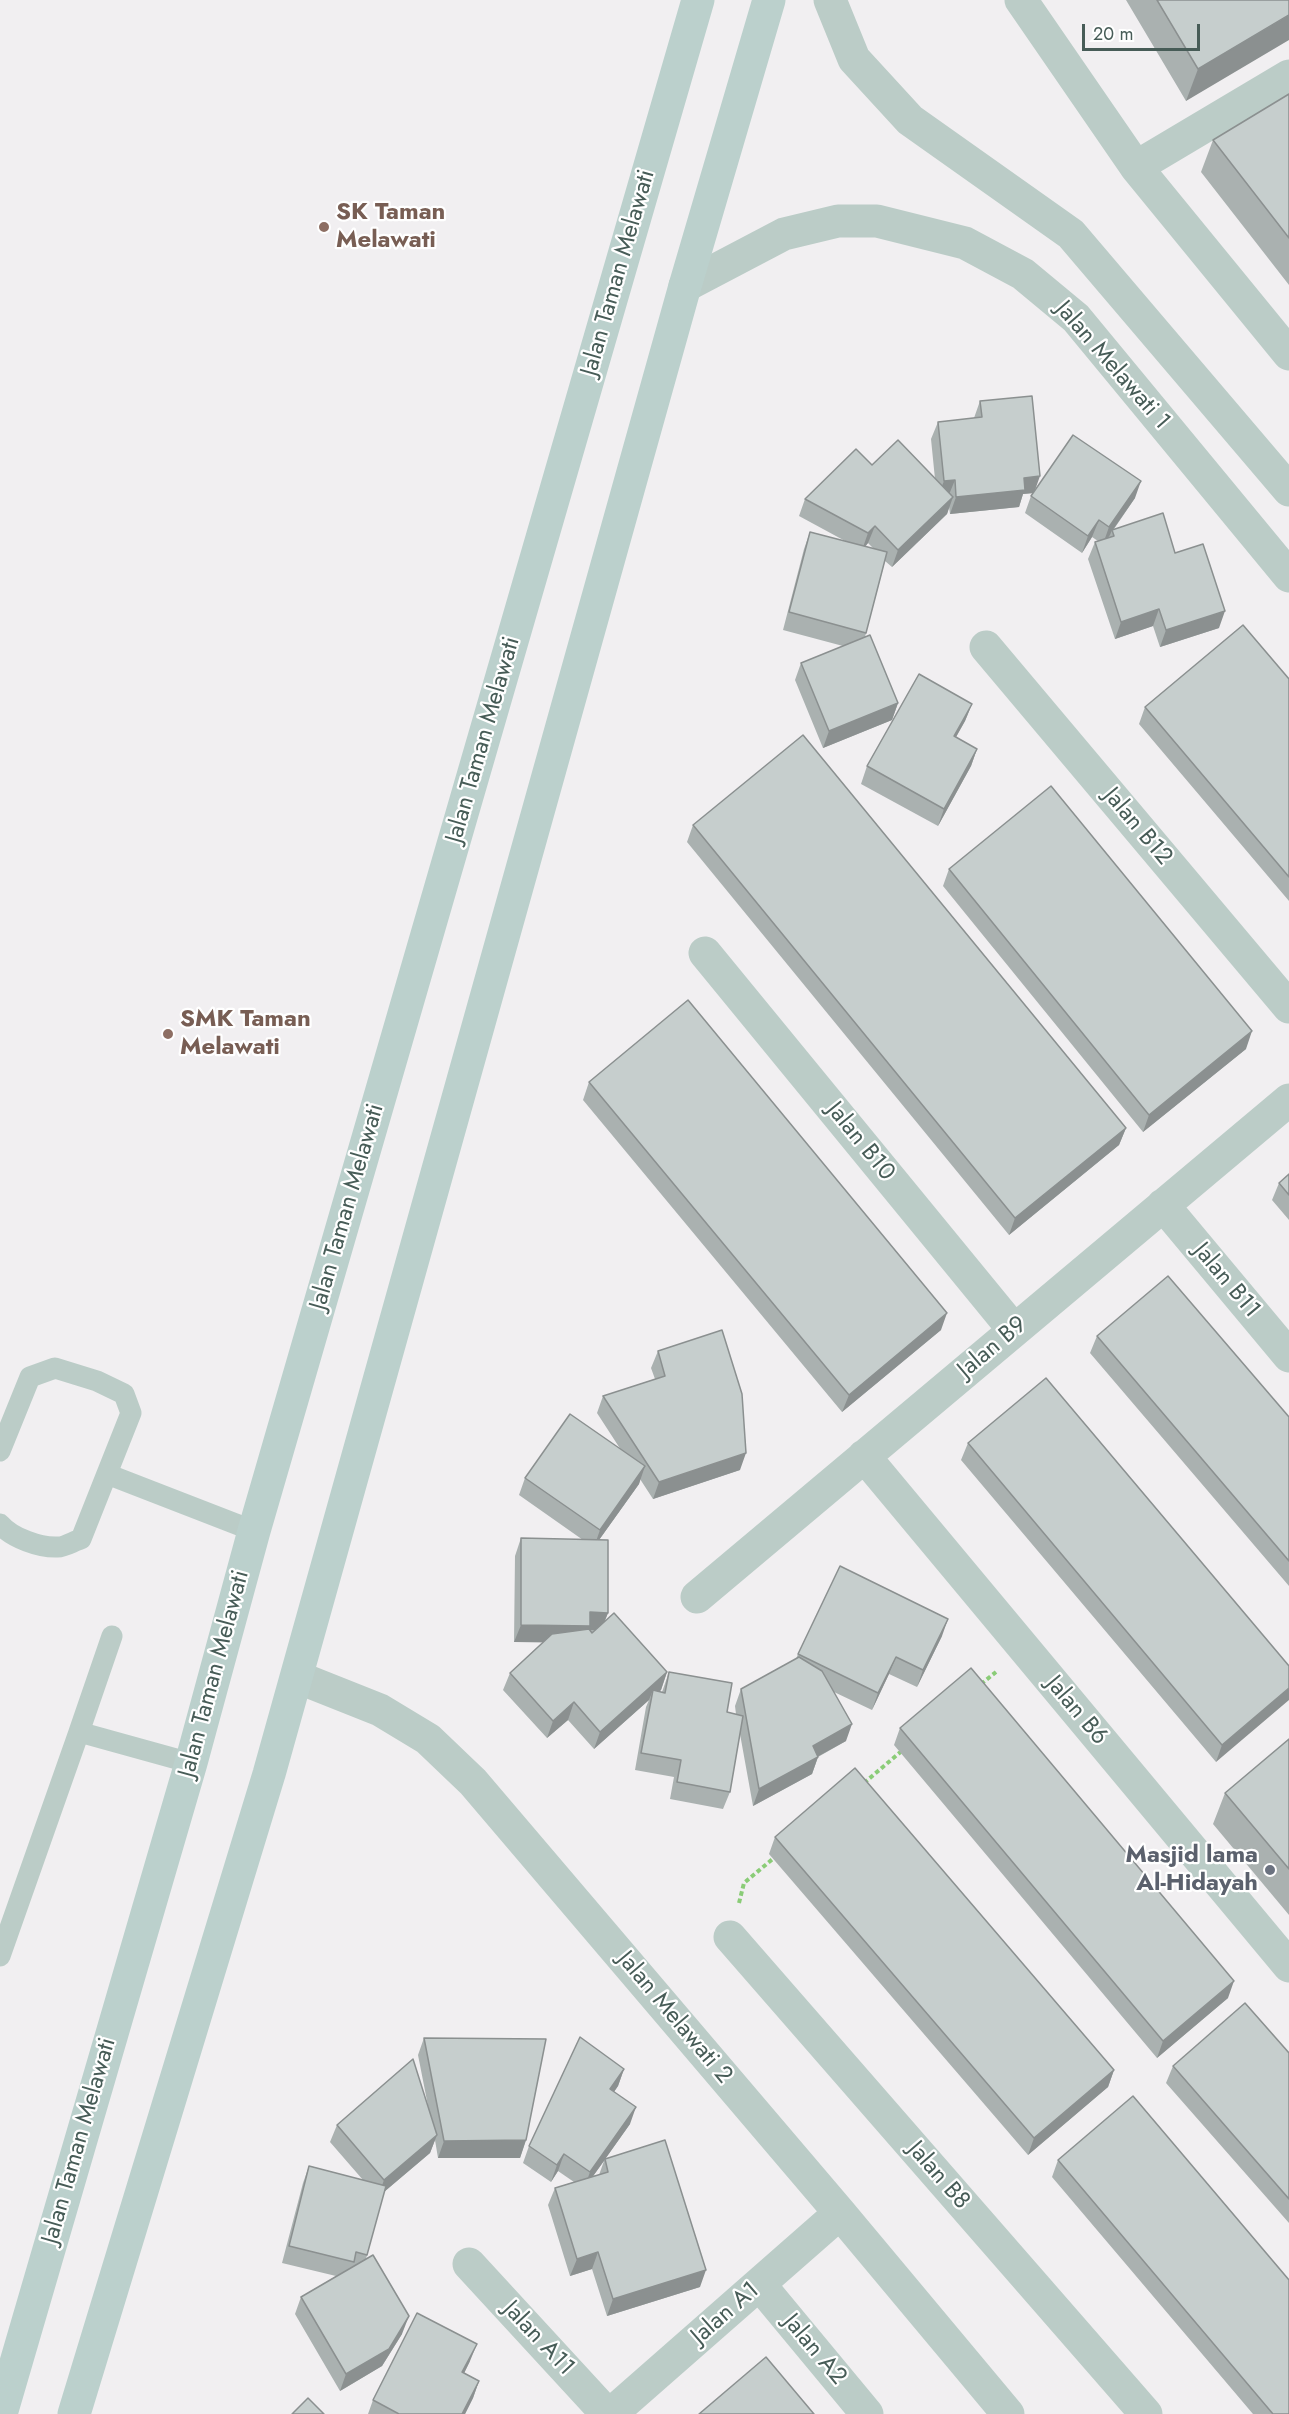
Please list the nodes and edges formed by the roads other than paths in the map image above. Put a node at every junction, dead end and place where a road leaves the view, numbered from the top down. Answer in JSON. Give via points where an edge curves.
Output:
{"nodes":[{"id":1,"x":698,"y":0,"type":"edge"},
{"id":2,"x":770,"y":0,"type":"edge"},
{"id":3,"x":830,"y":0,"type":"edge"},
{"id":4,"x":1021,"y":0,"type":"edge"},
{"id":5,"x":1289,"y":76,"type":"edge"},
{"id":6,"x":1136,"y":167,"type":"junction"},
{"id":7,"x":685,"y":286,"type":"junction"},
{"id":8,"x":1286,"y":345,"type":"edge"},
{"id":9,"x":1289,"y":490,"type":"edge"},
{"id":10,"x":1289,"y":576,"type":"edge"},
{"id":11,"x":986,"y":647,"type":"dead end"},
{"id":12,"x":705,"y":953,"type":"dead end"},
{"id":13,"x":1289,"y":1007,"type":"edge"},
{"id":14,"x":1289,"y":1100,"type":"edge"},
{"id":15,"x":1163,"y":1205,"type":"junction"},
{"id":16,"x":1014,"y":1330,"type":"junction"},
{"id":17,"x":1289,"y":1356,"type":"edge"},
{"id":18,"x":0,"y":1451,"type":"edge"},
{"id":19,"x":864,"y":1456,"type":"junction"},
{"id":20,"x":107,"y":1474,"type":"junction"},
{"id":21,"x":0,"y":1524,"type":"edge"},
{"id":22,"x":254,"y":1531,"type":"junction"},
{"id":23,"x":696,"y":1597,"type":"dead end"},
{"id":24,"x":112,"y":1636,"type":"dead end"},
{"id":25,"x":297,"y":1677,"type":"junction"},
{"id":26,"x":79,"y":1732,"type":"junction"},
{"id":27,"x":191,"y":1763,"type":"junction"},
{"id":28,"x":730,"y":1937,"type":"road end"},
{"id":29,"x":0,"y":1956,"type":"edge"},
{"id":30,"x":1289,"y":1966,"type":"edge"},
{"id":31,"x":840,"y":2213,"type":"junction"},
{"id":32,"x":470,"y":2264,"type":"dead end"},
{"id":33,"x":760,"y":2285,"type":"junction"},
{"id":34,"x":1,"y":2414,"type":"edge"},
{"id":35,"x":74,"y":2414,"type":"edge"},
{"id":36,"x":609,"y":2414,"type":"edge"},
{"id":37,"x":867,"y":2414,"type":"edge"},
{"id":38,"x":1008,"y":2414,"type":"edge"},
{"id":39,"x":1146,"y":2414,"type":"edge"}],
"edges":[{"from":1,"to":22,"type":"main road","name":"Jalan Taman Melawati"},
{"from":2,"to":7,"type":"main road"},
{"from":3,"to":9,"type":"street","via":[[854,59],[910,120],[1071,234]]},
{"from":4,"to":6,"type":"street"},
{"from":5,"to":6,"type":"street"},
{"from":6,"to":8,"type":"street"},
{"from":7,"to":10,"type":"street","name":"Jalan Melawati 1","via":[[784,234],[838,221],[877,221],[965,243],[1023,274],[1076,318]]},
{"from":7,"to":25,"type":"main road"},
{"from":11,"to":13,"type":"street","name":"Jalan B12"},
{"from":12,"to":16,"type":"street","name":"Jalan B10"},
{"from":14,"to":15,"type":"street","name":"Jalan B9"},
{"from":15,"to":16,"type":"street","name":"Jalan B9"},
{"from":15,"to":17,"type":"street","name":"Jalan B11"},
{"from":16,"to":19,"type":"street","name":"Jalan B9"},
{"from":18,"to":20,"type":"lane","via":[[30,1377],[55,1368],[124,1394],[131,1413]]},
{"from":19,"to":23,"type":"street","name":"Jalan B9"},
{"from":19,"to":30,"type":"street","name":"Jalan B6"},
{"from":20,"to":21,"type":"lane","via":[[81,1539],[60,1547],[37,1544],[6,1531]]},
{"from":20,"to":22,"type":"lane"},
{"from":22,"to":27,"type":"main road","name":"Jalan Taman Melawati"},
{"from":24,"to":26,"type":"lane"},
{"from":25,"to":31,"type":"street","name":"Jalan Melawati 2","via":[[380,1710],[428,1739],[473,1782]]},
{"from":25,"to":35,"type":"main road"},
{"from":26,"to":27,"type":"lane"},
{"from":26,"to":29,"type":"lane"},
{"from":27,"to":34,"type":"main road","name":"Jalan Taman Melawati"},
{"from":28,"to":39,"type":"street","name":"Jalan B8"},
{"from":31,"to":33,"type":"street","name":"Jalan A1"},
{"from":31,"to":38,"type":"street","name":"Jalan Melawati 2"},
{"from":32,"to":36,"type":"street","name":"Jalan A11"},
{"from":33,"to":36,"type":"street","name":"Jalan A1"},
{"from":33,"to":37,"type":"street","name":"Jalan A2"}]}
